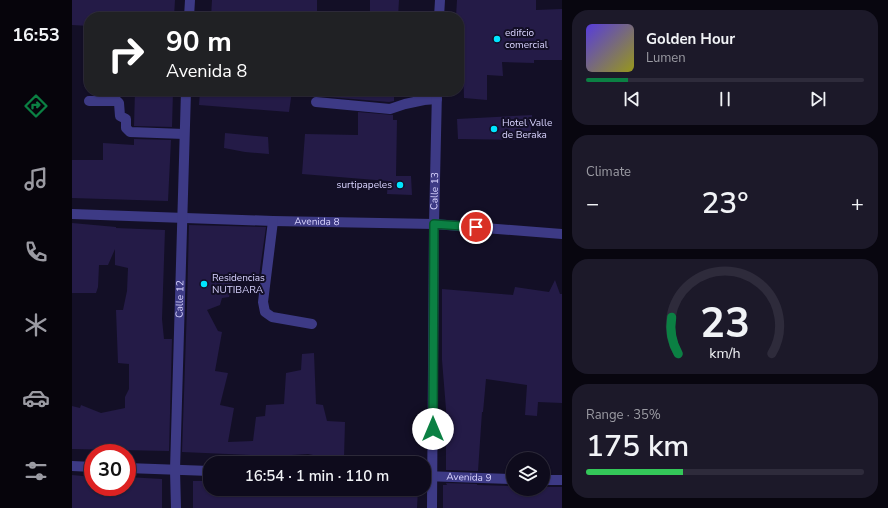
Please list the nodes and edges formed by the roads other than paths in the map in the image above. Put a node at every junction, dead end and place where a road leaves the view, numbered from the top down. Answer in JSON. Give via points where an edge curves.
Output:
{"nodes":[{"id":1,"x":190,"y":0,"type":"edge"},
{"id":2,"x":440,"y":0,"type":"edge"},
{"id":3,"x":189,"y":12,"type":"edge"},
{"id":4,"x":439,"y":12,"type":"edge"},
{"id":5,"x":186,"y":96,"type":"edge"},
{"id":6,"x":433,"y":96,"type":"edge"},
{"id":7,"x":437,"y":96,"type":"edge"},
{"id":8,"x":89,"y":101,"type":"dead end"},
{"id":9,"x":316,"y":102,"type":"dead end"},
{"id":10,"x":184,"y":134,"type":"junction"},
{"id":11,"x":72,"y":214,"type":"edge"},
{"id":12,"x":181,"y":218,"type":"junction"},
{"id":13,"x":273,"y":221,"type":"junction"},
{"id":14,"x":434,"y":224,"type":"junction"},
{"id":15,"x":562,"y":234,"type":"edge"},
{"id":16,"x":312,"y":324,"type":"dead end"},
{"id":17,"x":428,"y":456,"type":"edge"},
{"id":18,"x":72,"y":466,"type":"edge"},
{"id":19,"x":84,"y":467,"type":"edge"},
{"id":20,"x":136,"y":468,"type":"edge"},
{"id":21,"x":175,"y":470,"type":"junction"},
{"id":22,"x":203,"y":471,"type":"edge"},
{"id":23,"x":431,"y":477,"type":"edge"},
{"id":24,"x":506,"y":479,"type":"edge"},
{"id":25,"x":550,"y":480,"type":"edge"},
{"id":26,"x":562,"y":480,"type":"edge"},
{"id":27,"x":430,"y":496,"type":"edge"},
{"id":28,"x":176,"y":508,"type":"edge"},
{"id":29,"x":432,"y":508,"type":"edge"}],
"edges":[{"from":1,"to":3,"type":"street"},
{"from":2,"to":4,"type":"street"},
{"from":5,"to":10,"type":"street","name":"Calle 12"},
{"from":6,"to":9,"type":"street","via":[[390,109]]},
{"from":7,"to":14,"type":"street","name":"Calle 13"},
{"from":8,"to":10,"type":"street","via":[[119,103],[120,116],[126,119],[126,128],[130,132]]},
{"from":10,"to":12,"type":"street","name":"Calle 12"},
{"from":11,"to":12,"type":"street","name":"Avenida 8"},
{"from":12,"to":13,"type":"street","name":"Avenida 8"},
{"from":12,"to":21,"type":"street","name":"Calle 12"},
{"from":13,"to":14,"type":"street","name":"Avenida 8"},
{"from":13,"to":16,"type":"street","via":[[263,302],[265,312],[272,317]]},
{"from":14,"to":15,"type":"street","name":"Avenida 8"},
{"from":14,"to":17,"type":"street","name":"Calle 13"},
{"from":18,"to":19,"type":"street"},
{"from":20,"to":21,"type":"street"},
{"from":21,"to":22,"type":"street"},
{"from":21,"to":28,"type":"street","name":"Calle 12"},
{"from":23,"to":24,"type":"street","name":"Avenida 9"},
{"from":25,"to":26,"type":"street"},
{"from":27,"to":29,"type":"street","name":"Calle 13"}]}
